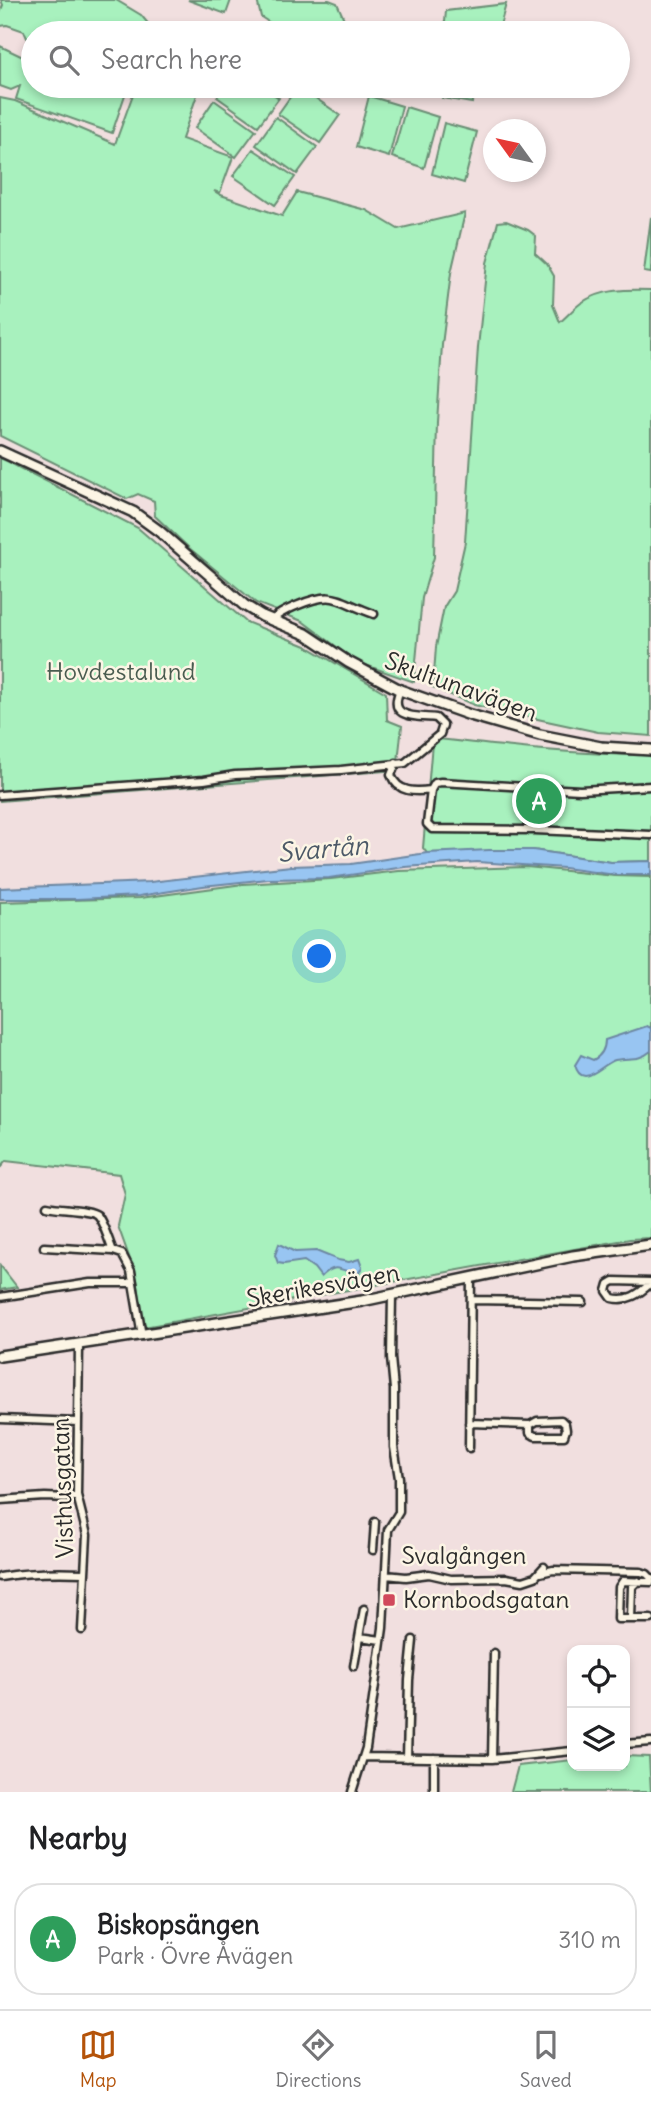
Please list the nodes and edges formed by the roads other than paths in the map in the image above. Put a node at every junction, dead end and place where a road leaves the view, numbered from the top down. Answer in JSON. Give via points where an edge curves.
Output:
{"nodes":[{"id":1,"x":0,"y":451,"type":"edge"},
{"id":2,"x":374,"y":614,"type":"dead end"},
{"id":3,"x":272,"y":620,"type":"junction"},
{"id":4,"x":400,"y":690,"type":"junction"},
{"id":5,"x":651,"y":750,"type":"edge"},
{"id":6,"x":396,"y":763,"type":"junction"},
{"id":7,"x":651,"y":786,"type":"edge"},
{"id":8,"x":431,"y":790,"type":"junction"},
{"id":9,"x":0,"y":795,"type":"edge"},
{"id":10,"x":651,"y":835,"type":"edge"},
{"id":11,"x":47,"y":1206,"type":"dead end"},
{"id":12,"x":651,"y":1245,"type":"edge"},
{"id":13,"x":44,"y":1247,"type":"dead end"},
{"id":14,"x":113,"y":1251,"type":"junction"},
{"id":15,"x":471,"y":1277,"type":"junction"},
{"id":16,"x":132,"y":1283,"type":"junction"},
{"id":17,"x":651,"y":1283,"type":"edge"},
{"id":18,"x":393,"y":1295,"type":"junction"},
{"id":19,"x":0,"y":1297,"type":"edge"},
{"id":20,"x":472,"y":1300,"type":"junction"},
{"id":21,"x":583,"y":1302,"type":"dead end"},
{"id":22,"x":142,"y":1336,"type":"junction"},
{"id":23,"x":79,"y":1346,"type":"junction"},
{"id":24,"x":0,"y":1356,"type":"edge"},
{"id":25,"x":0,"y":1419,"type":"edge"},
{"id":26,"x":78,"y":1422,"type":"junction"},
{"id":27,"x":469,"y":1423,"type":"junction"},
{"id":28,"x":530,"y":1424,"type":"junction"},
{"id":29,"x":469,"y":1448,"type":"dead end"},
{"id":30,"x":77,"y":1495,"type":"junction"},
{"id":31,"x":0,"y":1500,"type":"edge"},
{"id":32,"x":388,"y":1530,"type":"junction"},
{"id":33,"x":373,"y":1550,"type":"dead end"},
{"id":34,"x":84,"y":1573,"type":"junction"},
{"id":35,"x":386,"y":1575,"type":"junction"},
{"id":36,"x":0,"y":1577,"type":"edge"},
{"id":37,"x":651,"y":1580,"type":"edge"},
{"id":38,"x":638,"y":1581,"type":"junction"},
{"id":39,"x":364,"y":1609,"type":"dead end"},
{"id":40,"x":631,"y":1619,"type":"junction"},
{"id":41,"x":651,"y":1619,"type":"edge"},
{"id":42,"x":82,"y":1629,"type":"dead end"},
{"id":43,"x":360,"y":1637,"type":"junction"},
{"id":44,"x":381,"y":1640,"type":"junction"},
{"id":45,"x":413,"y":1640,"type":"dead end"},
{"id":46,"x":494,"y":1653,"type":"dead end"},
{"id":47,"x":354,"y":1666,"type":"dead end"},
{"id":48,"x":630,"y":1744,"type":"edge"},
{"id":49,"x":649,"y":1744,"type":"edge"},
{"id":50,"x":567,"y":1752,"type":"edge"},
{"id":51,"x":364,"y":1757,"type":"junction"},
{"id":52,"x":407,"y":1758,"type":"junction"},
{"id":53,"x":434,"y":1758,"type":"junction"},
{"id":54,"x":492,"y":1759,"type":"junction"},
{"id":55,"x":352,"y":1792,"type":"edge"},
{"id":56,"x":434,"y":1792,"type":"edge"}],
"edges":[{"from":1,"to":3,"type":"street","name":"Skultunavägen","via":[[133,512],[234,599]]},
{"from":2,"to":3,"type":"street","name":"Skultunavägen","via":[[344,600],[322,597]]},
{"from":3,"to":4,"type":"street","name":"Skultunavägen","via":[[306,634]]},
{"from":4,"to":5,"type":"street","name":"Skultunavägen","via":[[540,736]]},
{"from":4,"to":6,"type":"street","via":[[396,701],[400,712],[439,719],[443,729],[405,763]]},
{"from":6,"to":8,"type":"street","via":[[391,771],[395,783],[415,792]]},
{"from":6,"to":9,"type":"street"},
{"from":7,"to":8,"type":"street","via":[[580,790],[441,782]]},
{"from":8,"to":10,"type":"street","via":[[427,824],[432,829]]},
{"from":11,"to":14,"type":"street","via":[[97,1215]]},
{"from":12,"to":15,"type":"street","name":"Skerikesvägen","via":[[573,1255]]},
{"from":13,"to":14,"type":"street"},
{"from":14,"to":16,"type":"street","via":[[122,1254]]},
{"from":15,"to":18,"type":"street","name":"Skerikesvägen"},
{"from":15,"to":20,"type":"street"},
{"from":16,"to":19,"type":"street","via":[[90,1283]]},
{"from":16,"to":22,"type":"street"},
{"from":17,"to":17,"type":"street","via":[[614,1281],[607,1291],[612,1298],[625,1299]]},
{"from":18,"to":22,"type":"street","name":"Skerikesvägen"},
{"from":18,"to":32,"type":"street","via":[[391,1358],[399,1512]]},
{"from":20,"to":21,"type":"street"},
{"from":20,"to":27,"type":"street"},
{"from":22,"to":23,"type":"street","name":"Skerikesvägen"},
{"from":23,"to":24,"type":"street","name":"Skerikesvägen"},
{"from":23,"to":26,"type":"street","name":"Visthusgatan"},
{"from":25,"to":26,"type":"street"},
{"from":26,"to":30,"type":"street","name":"Visthusgatan"},
{"from":27,"to":28,"type":"street"},
{"from":27,"to":29,"type":"street"},
{"from":28,"to":28,"type":"street","via":[[561,1420],[566,1430],[564,1436],[535,1436]]},
{"from":30,"to":31,"type":"street"},
{"from":30,"to":34,"type":"street","name":"Visthusgatan","via":[[87,1535]]},
{"from":32,"to":33,"type":"street","via":[[375,1524]]},
{"from":32,"to":35,"type":"street"},
{"from":34,"to":36,"type":"street"},
{"from":34,"to":42,"type":"street","name":"Visthusgatan"},
{"from":35,"to":37,"type":"street","name":"Svalgången","via":[[523,1581],[542,1570],[553,1570],[641,1572]]},
{"from":35,"to":44,"type":"street"},
{"from":37,"to":38,"type":"street"},
{"from":38,"to":40,"type":"street","via":[[632,1587]]},
{"from":38,"to":40,"type":"street","via":[[623,1581],[620,1587],[618,1619]]},
{"from":39,"to":43,"type":"street"},
{"from":40,"to":41,"type":"street"},
{"from":43,"to":44,"type":"street"},
{"from":43,"to":47,"type":"street"},
{"from":44,"to":51,"type":"street"},
{"from":45,"to":52,"type":"street"},
{"from":46,"to":54,"type":"street"},
{"from":48,"to":49,"type":"street"},
{"from":50,"to":54,"type":"street"},
{"from":51,"to":52,"type":"street"},
{"from":51,"to":55,"type":"street"},
{"from":52,"to":53,"type":"street"},
{"from":53,"to":54,"type":"street"},
{"from":53,"to":56,"type":"street"}]}
